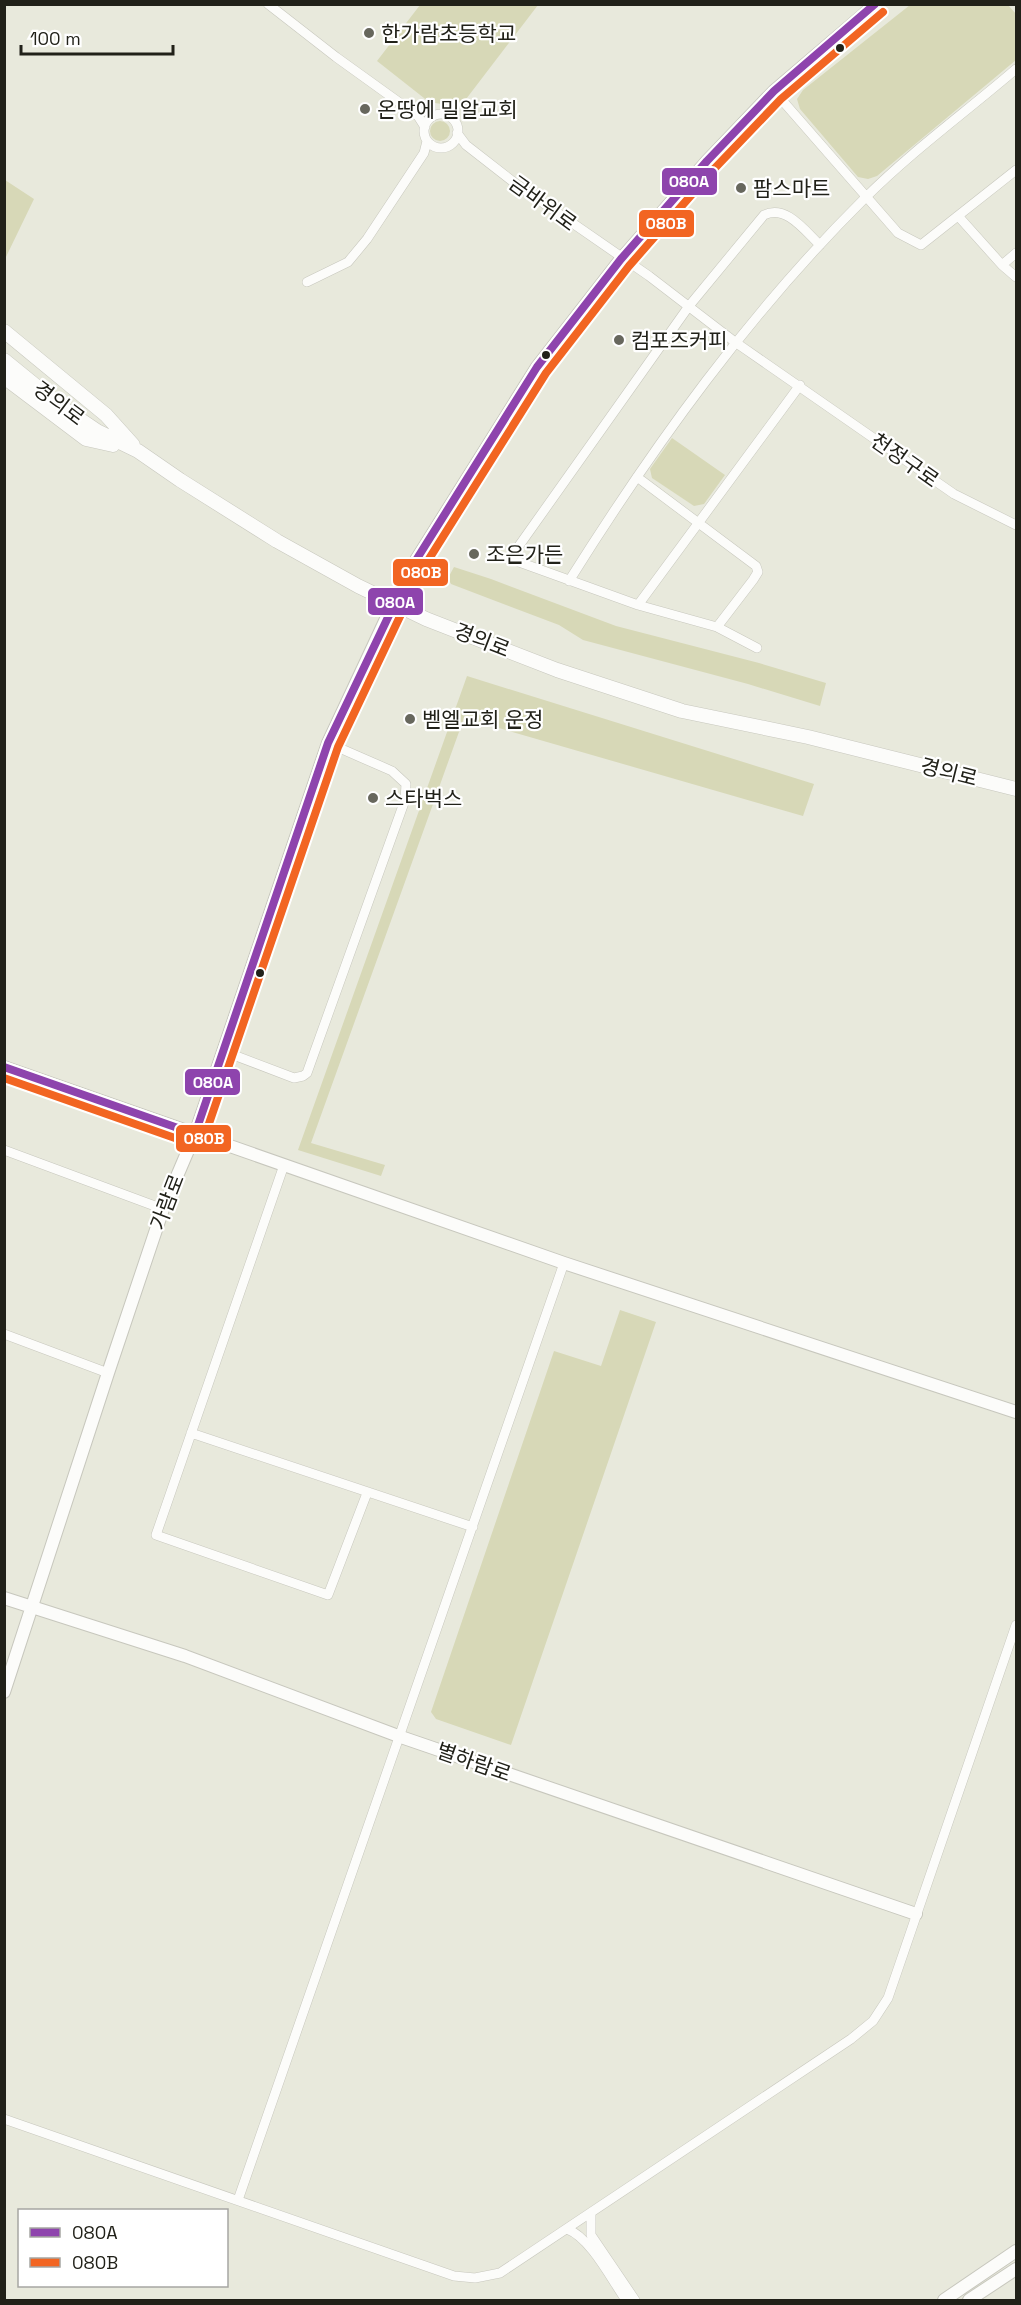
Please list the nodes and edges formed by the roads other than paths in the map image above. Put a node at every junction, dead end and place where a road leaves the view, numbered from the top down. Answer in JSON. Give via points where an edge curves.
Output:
{"nodes":[{"id":1,"x":268,"y":4,"type":"edge"},
{"id":2,"x":876,"y":4,"type":"edge"},
{"id":3,"x":1017,"y":69,"type":"edge"},
{"id":4,"x":774,"y":91,"type":"junction"},
{"id":5,"x":418,"y":116,"type":"junction"},
{"id":6,"x":433,"y":117,"type":"junction"},
{"id":7,"x":425,"y":127,"type":"junction"},
{"id":8,"x":457,"y":133,"type":"junction"},
{"id":9,"x":427,"y":141,"type":"junction"},
{"id":10,"x":451,"y":144,"type":"junction"},
{"id":11,"x":466,"y":146,"type":"junction"},
{"id":12,"x":436,"y":147,"type":"junction"},
{"id":13,"x":424,"y":153,"type":"junction"},
{"id":14,"x":1017,"y":170,"type":"edge"},
{"id":15,"x":866,"y":196,"type":"junction"},
{"id":16,"x":959,"y":217,"type":"junction"},
{"id":17,"x":820,"y":245,"type":"junction"},
{"id":18,"x":1017,"y":253,"type":"edge"},
{"id":19,"x":621,"y":259,"type":"junction"},
{"id":20,"x":1002,"y":266,"type":"junction"},
{"id":21,"x":1017,"y":277,"type":"edge"},
{"id":22,"x":307,"y":282,"type":"dead end"},
{"id":23,"x":689,"y":306,"type":"junction"},
{"id":24,"x":4,"y":330,"type":"edge"},
{"id":25,"x":735,"y":342,"type":"junction"},
{"id":26,"x":4,"y":360,"type":"edge"},
{"id":27,"x":4,"y":377,"type":"edge"},
{"id":28,"x":800,"y":385,"type":"junction"},
{"id":29,"x":138,"y":451,"type":"junction"},
{"id":30,"x":637,"y":477,"type":"junction"},
{"id":31,"x":699,"y":522,"type":"junction"},
{"id":32,"x":1017,"y":525,"type":"edge"},
{"id":33,"x":569,"y":581,"type":"junction"},
{"id":34,"x":393,"y":604,"type":"junction"},
{"id":35,"x":638,"y":605,"type":"junction"},
{"id":36,"x":717,"y":627,"type":"junction"},
{"id":37,"x":757,"y":648,"type":"dead end"},
{"id":38,"x":328,"y":743,"type":"junction"},
{"id":39,"x":1017,"y":789,"type":"edge"},
{"id":40,"x":223,"y":1051,"type":"junction"},
{"id":41,"x":4,"y":1067,"type":"edge"},
{"id":42,"x":195,"y":1134,"type":"junction"},
{"id":43,"x":4,"y":1150,"type":"edge"},
{"id":44,"x":284,"y":1165,"type":"junction"},
{"id":45,"x":163,"y":1209,"type":"junction"},
{"id":46,"x":564,"y":1263,"type":"junction"},
{"id":47,"x":4,"y":1334,"type":"edge"},
{"id":48,"x":108,"y":1372,"type":"junction"},
{"id":49,"x":1017,"y":1412,"type":"edge"},
{"id":50,"x":191,"y":1433,"type":"junction"},
{"id":51,"x":367,"y":1493,"type":"junction"},
{"id":52,"x":473,"y":1527,"type":"junction"},
{"id":53,"x":4,"y":1598,"type":"edge"},
{"id":54,"x":33,"y":1609,"type":"junction"},
{"id":55,"x":1017,"y":1625,"type":"edge"},
{"id":56,"x":4,"y":1692,"type":"edge"},
{"id":57,"x":401,"y":1737,"type":"junction"},
{"id":58,"x":916,"y":1914,"type":"junction"},
{"id":59,"x":4,"y":2119,"type":"edge"},
{"id":60,"x":238,"y":2200,"type":"junction"},
{"id":61,"x":591,"y":2213,"type":"junction"},
{"id":62,"x":567,"y":2229,"type":"junction"},
{"id":63,"x":1017,"y":2251,"type":"edge"},
{"id":64,"x":1017,"y":2269,"type":"edge"},
{"id":65,"x":626,"y":2301,"type":"edge"},
{"id":66,"x":635,"y":2301,"type":"edge"},
{"id":67,"x":944,"y":2301,"type":"edge"},
{"id":68,"x":969,"y":2301,"type":"edge"}],
"edges":[{"from":1,"to":5,"type":"street"},
{"from":2,"to":4,"type":"street","name":"가람로"},
{"from":3,"to":15,"type":"street"},
{"from":4,"to":15,"type":"street"},
{"from":4,"to":19,"type":"street","name":"가람로"},
{"from":5,"to":6,"type":"street"},
{"from":5,"to":7,"type":"street"},
{"from":6,"to":7,"type":"street"},
{"from":6,"to":8,"type":"street","via":[[440,114],[451,118]]},
{"from":7,"to":9,"type":"street"},
{"from":8,"to":10,"type":"street"},
{"from":8,"to":11,"type":"street"},
{"from":9,"to":12,"type":"street"},
{"from":9,"to":13,"type":"street"},
{"from":10,"to":11,"type":"street"},
{"from":10,"to":12,"type":"street"},
{"from":11,"to":19,"type":"street","name":"금바위로"},
{"from":12,"to":13,"type":"street"},
{"from":13,"to":22,"type":"street","via":[[348,262]]},
{"from":14,"to":16,"type":"street"},
{"from":15,"to":16,"type":"street","via":[[898,233],[921,245]]},
{"from":15,"to":17,"type":"street"},
{"from":16,"to":20,"type":"street"},
{"from":17,"to":23,"type":"street","via":[[788,215],[769,212]]},
{"from":17,"to":25,"type":"street"},
{"from":18,"to":20,"type":"street"},
{"from":19,"to":23,"type":"street","name":"금바위로"},
{"from":19,"to":34,"type":"street","name":"가람로","via":[[537,367],[413,565]]},
{"from":20,"to":21,"type":"street"},
{"from":23,"to":25,"type":"street","name":"천정구로"},
{"from":23,"to":33,"type":"street","via":[[516,550],[519,562]]},
{"from":24,"to":29,"type":"main road","via":[[106,415]]},
{"from":25,"to":28,"type":"street","name":"천정구로"},
{"from":25,"to":30,"type":"street"},
{"from":26,"to":29,"type":"main road","name":"경의로","via":[[63,408],[97,431]]},
{"from":27,"to":29,"type":"main road","via":[[86,439]]},
{"from":28,"to":31,"type":"street"},
{"from":28,"to":32,"type":"street","name":"천정구로","via":[[954,494]]},
{"from":29,"to":34,"type":"main road","name":"경의로","via":[[277,541]]},
{"from":30,"to":31,"type":"street"},
{"from":30,"to":33,"type":"street"},
{"from":31,"to":35,"type":"street"},
{"from":31,"to":36,"type":"street","via":[[756,566],[758,572]]},
{"from":33,"to":35,"type":"street"},
{"from":34,"to":38,"type":"street","name":"가람로"},
{"from":34,"to":39,"type":"main road","name":"경의로","via":[[557,670],[682,711],[808,737]]},
{"from":35,"to":36,"type":"street"},
{"from":36,"to":37,"type":"street"},
{"from":38,"to":40,"type":"street","name":"가람로"},
{"from":38,"to":40,"type":"street","via":[[396,774],[406,784],[405,800],[308,1073],[294,1078]]},
{"from":40,"to":42,"type":"street","name":"가람로"},
{"from":41,"to":42,"type":"street"},
{"from":42,"to":44,"type":"street"},
{"from":42,"to":45,"type":"street","name":"가람로"},
{"from":43,"to":45,"type":"street"},
{"from":44,"to":46,"type":"street"},
{"from":44,"to":50,"type":"street"},
{"from":45,"to":48,"type":"street","name":"가람로"},
{"from":46,"to":49,"type":"street"},
{"from":46,"to":52,"type":"street"},
{"from":47,"to":48,"type":"street"},
{"from":48,"to":54,"type":"street","name":"가람로"},
{"from":50,"to":51,"type":"street"},
{"from":50,"to":51,"type":"street","via":[[156,1535],[328,1595]]},
{"from":51,"to":52,"type":"street"},
{"from":52,"to":57,"type":"street"},
{"from":53,"to":54,"type":"street","name":"별하람로"},
{"from":54,"to":56,"type":"street","name":"가람로"},
{"from":54,"to":57,"type":"street","name":"별하람로","via":[[185,1656]]},
{"from":55,"to":58,"type":"street"},
{"from":57,"to":58,"type":"street","name":"별하람로"},
{"from":57,"to":60,"type":"street"},
{"from":58,"to":61,"type":"street","via":[[888,1998],[873,2021]]},
{"from":59,"to":60,"type":"street"},
{"from":60,"to":62,"type":"street","via":[[454,2276],[475,2278],[500,2272]]},
{"from":61,"to":62,"type":"street"},
{"from":61,"to":66,"type":"street","via":[[591,2235]]},
{"from":62,"to":65,"type":"street","via":[[586,2242]]},
{"from":63,"to":67,"type":"street"},
{"from":64,"to":68,"type":"street"}]}
